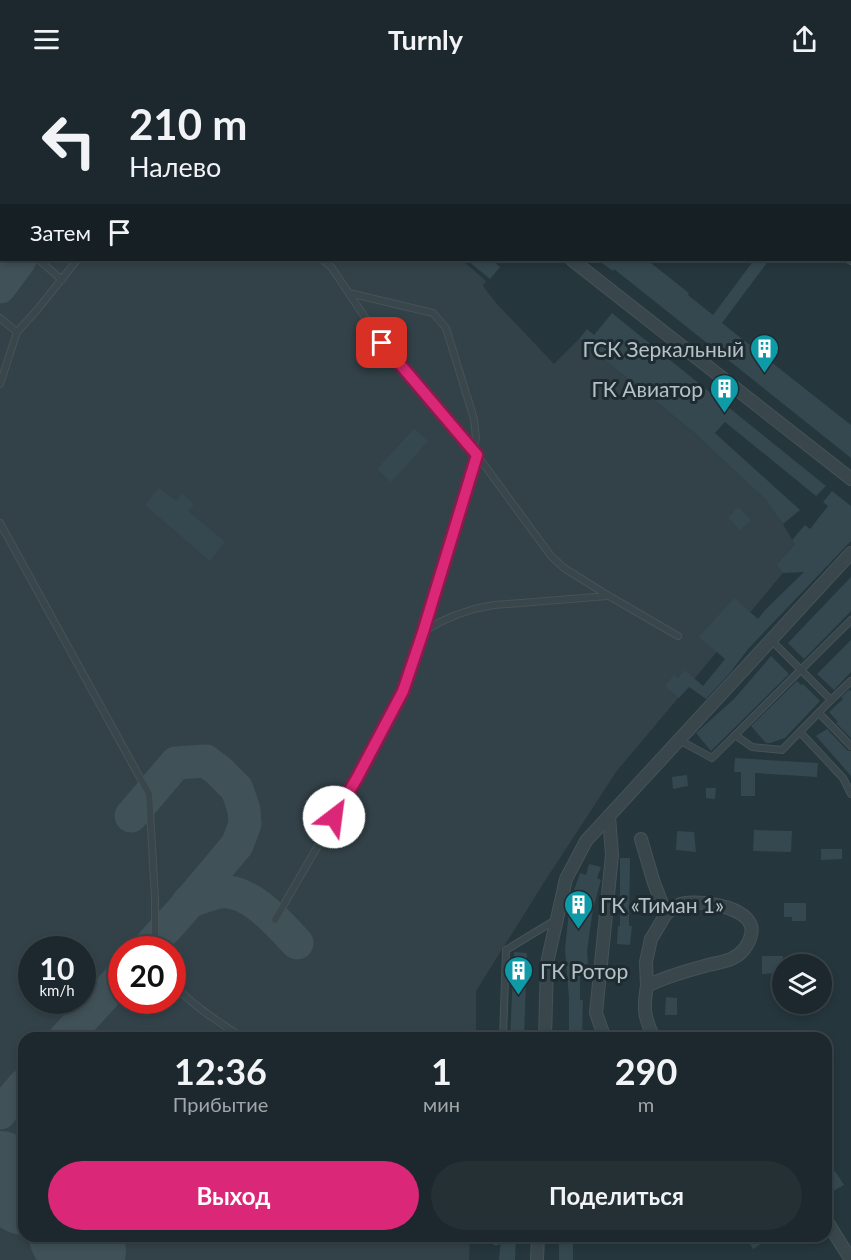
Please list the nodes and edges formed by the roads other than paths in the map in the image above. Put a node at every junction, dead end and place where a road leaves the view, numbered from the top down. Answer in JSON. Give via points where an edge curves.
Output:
{"nodes":[{"id":1,"x":40,"y":261,"type":"edge"},
{"id":2,"x":76,"y":261,"type":"edge"},
{"id":3,"x":324,"y":261,"type":"edge"},
{"id":4,"x":573,"y":261,"type":"edge"},
{"id":5,"x":62,"y":280,"type":"junction"},
{"id":6,"x":349,"y":294,"type":"junction"},
{"id":7,"x":0,"y":318,"type":"edge"},
{"id":8,"x":17,"y":332,"type":"junction"},
{"id":9,"x":0,"y":384,"type":"edge"},
{"id":10,"x":475,"y":452,"type":"junction"},
{"id":11,"x":851,"y":479,"type":"edge"},
{"id":12,"x":0,"y":523,"type":"edge"},
{"id":13,"x":851,"y":553,"type":"edge"},
{"id":14,"x":609,"y":596,"type":"junction"},
{"id":15,"x":851,"y":620,"type":"edge"},
{"id":16,"x":423,"y":632,"type":"junction"},
{"id":17,"x":678,"y":636,"type":"dead end"},
{"id":18,"x":771,"y":640,"type":"junction"},
{"id":19,"x":801,"y":670,"type":"junction"},
{"id":20,"x":851,"y":681,"type":"edge"},
{"id":21,"x":831,"y":700,"type":"junction"},
{"id":22,"x":819,"y":713,"type":"junction"},
{"id":23,"x":800,"y":732,"type":"junction"},
{"id":24,"x":735,"y":735,"type":"junction"},
{"id":25,"x":679,"y":740,"type":"junction"},
{"id":26,"x":851,"y":746,"type":"edge"},
{"id":27,"x":851,"y":794,"type":"edge"},
{"id":28,"x":609,"y":816,"type":"junction"},
{"id":29,"x":641,"y":839,"type":"dead end"},
{"id":30,"x":666,"y":914,"type":"junction"},
{"id":31,"x":557,"y":919,"type":"junction"},
{"id":32,"x":275,"y":920,"type":"dead end"},
{"id":33,"x":155,"y":936,"type":"edge"},
{"id":34,"x":647,"y":986,"type":"junction"},
{"id":35,"x":186,"y":998,"type":"edge"},
{"id":36,"x":234,"y":1032,"type":"edge"},
{"id":37,"x":503,"y":1032,"type":"edge"},
{"id":38,"x":545,"y":1032,"type":"edge"},
{"id":39,"x":603,"y":1032,"type":"edge"},
{"id":40,"x":651,"y":1032,"type":"edge"},
{"id":41,"x":832,"y":1230,"type":"edge"},
{"id":42,"x":538,"y":1242,"type":"edge"},
{"id":43,"x":537,"y":1260,"type":"edge"},
{"id":44,"x":851,"y":1260,"type":"edge"}],
"edges":[{"from":1,"to":5,"type":"lane"},
{"from":2,"to":5,"type":"lane"},
{"from":3,"to":6,"type":"lane"},
{"from":4,"to":11,"type":"street"},
{"from":5,"to":8,"type":"lane"},
{"from":6,"to":10,"type":"lane","via":[[382,343]]},
{"from":6,"to":10,"type":"lane","via":[[433,313],[446,328],[474,418]]},
{"from":7,"to":8,"type":"lane"},
{"from":8,"to":9,"type":"lane"},
{"from":10,"to":14,"type":"lane","via":[[551,556]]},
{"from":10,"to":16,"type":"lane"},
{"from":12,"to":33,"type":"lane","via":[[149,794]]},
{"from":13,"to":18,"type":"street"},
{"from":14,"to":16,"type":"lane","via":[[494,604],[456,615]]},
{"from":14,"to":17,"type":"lane"},
{"from":15,"to":19,"type":"lane"},
{"from":16,"to":32,"type":"lane","via":[[403,691]]},
{"from":18,"to":19,"type":"lane"},
{"from":18,"to":25,"type":"street"},
{"from":19,"to":21,"type":"lane"},
{"from":19,"to":24,"type":"lane"},
{"from":20,"to":21,"type":"lane"},
{"from":21,"to":22,"type":"lane"},
{"from":22,"to":23,"type":"lane"},
{"from":22,"to":26,"type":"lane"},
{"from":23,"to":24,"type":"lane","via":[[782,750],[752,747]]},
{"from":23,"to":27,"type":"lane","via":[[843,778]]},
{"from":24,"to":25,"type":"lane","via":[[712,758]]},
{"from":25,"to":28,"type":"street"},
{"from":28,"to":31,"type":"street","via":[[586,841],[566,879]]},
{"from":28,"to":39,"type":"street","via":[[612,855],[596,1013]]},
{"from":29,"to":30,"type":"street"},
{"from":30,"to":34,"type":"street","via":[[651,939]]},
{"from":30,"to":34,"type":"street","via":[[676,905],[704,902],[739,912],[749,920],[752,933],[746,948],[733,958],[661,978]]},
{"from":31,"to":37,"type":"lane","via":[[507,950]]},
{"from":31,"to":38,"type":"street","via":[[547,963]]},
{"from":34,"to":40,"type":"street","via":[[644,1004]]},
{"from":35,"to":36,"type":"lane"},
{"from":41,"to":44,"type":"street"},
{"from":42,"to":43,"type":"street"}]}
